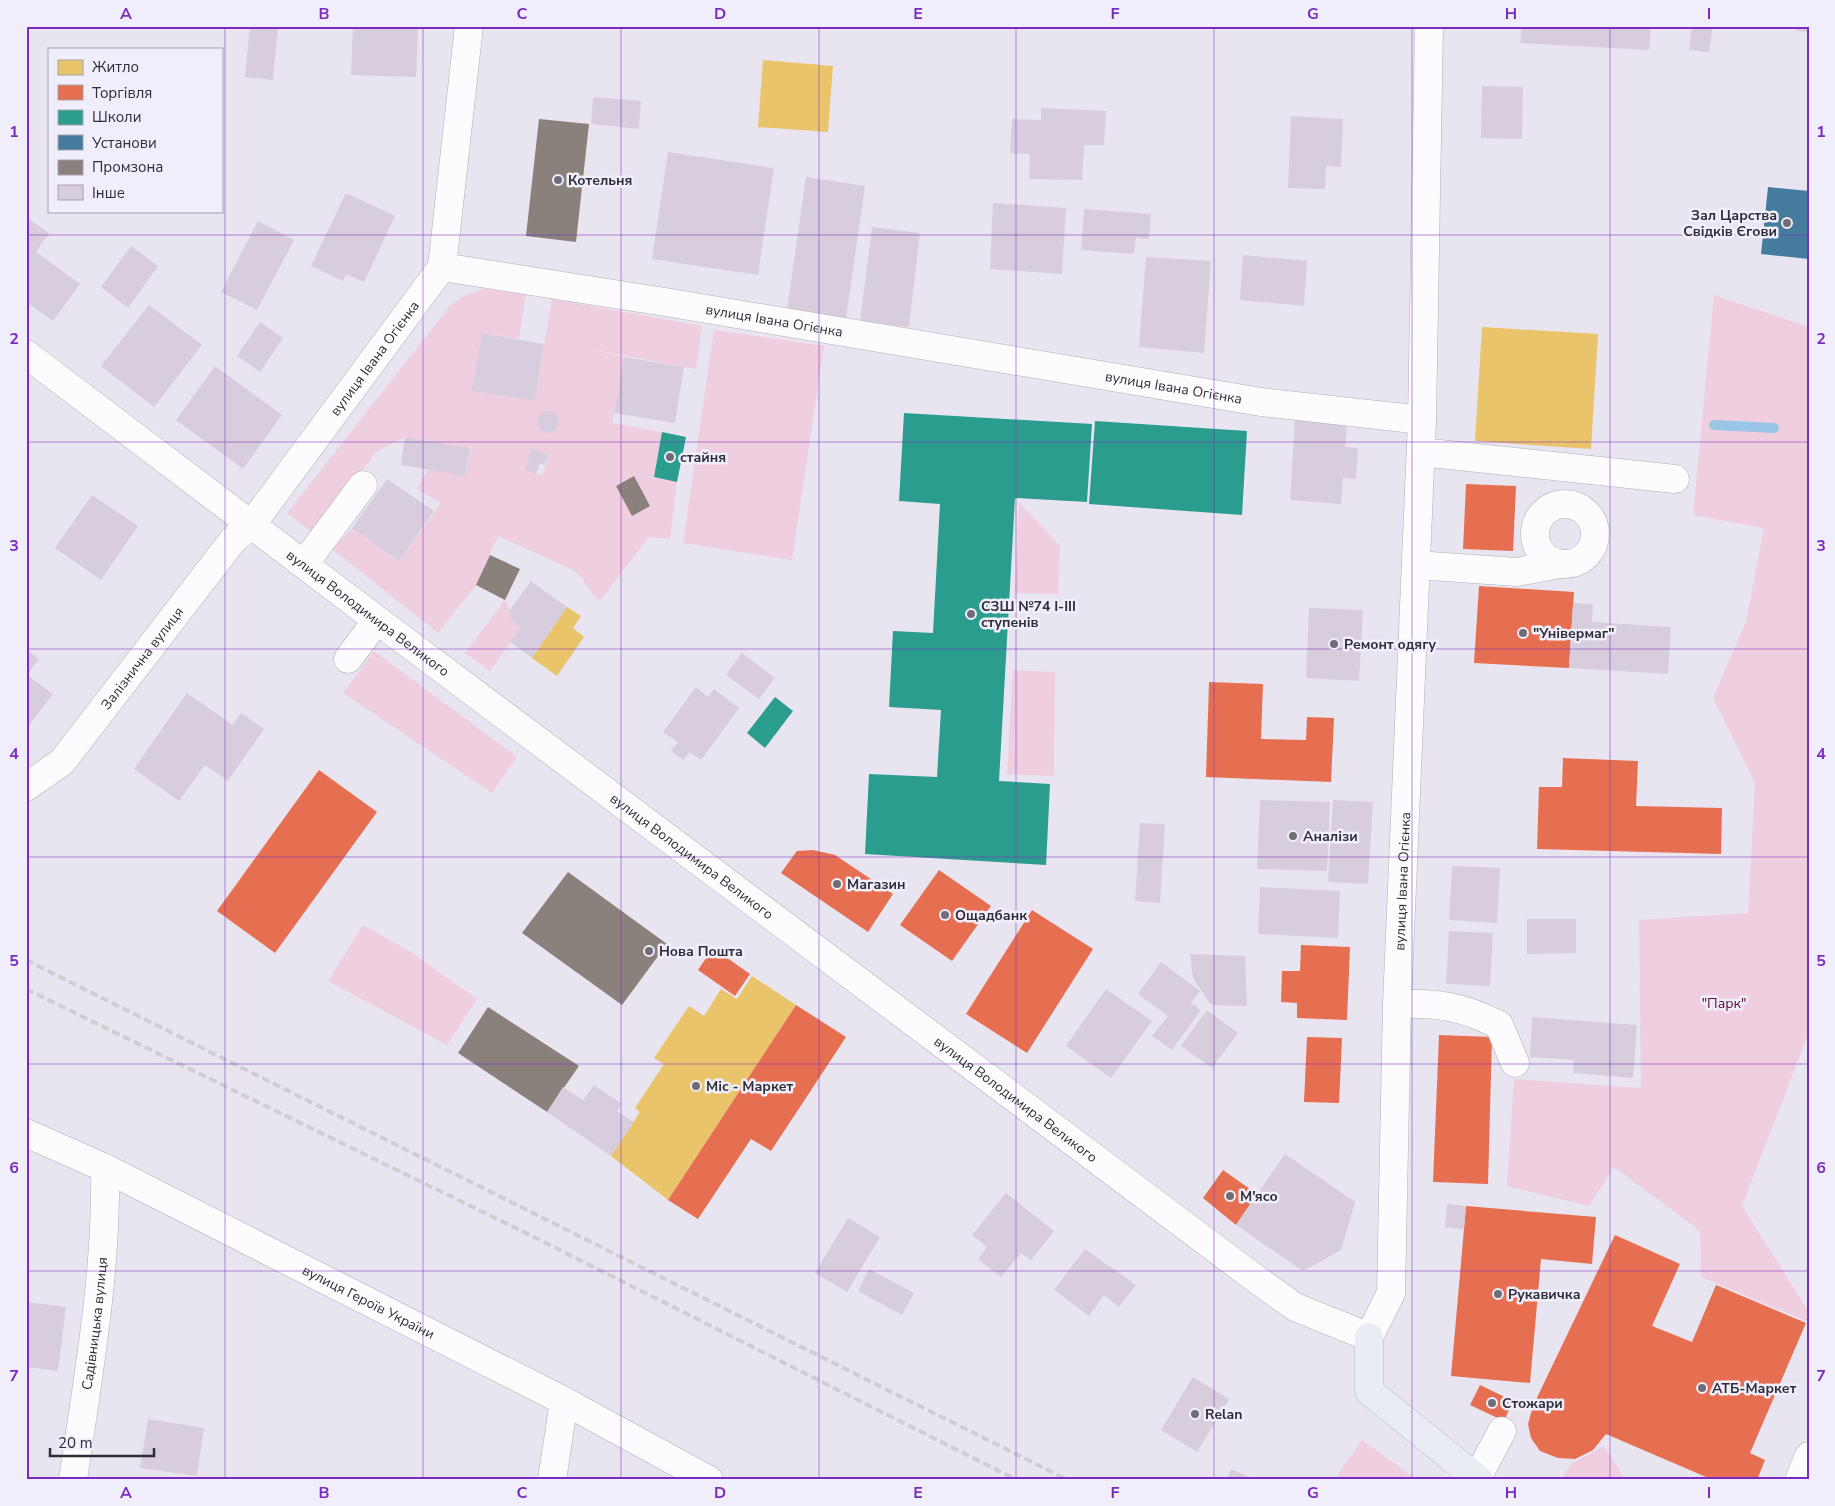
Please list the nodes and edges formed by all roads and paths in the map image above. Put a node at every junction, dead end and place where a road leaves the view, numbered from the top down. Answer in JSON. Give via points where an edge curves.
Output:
{"nodes":[{"id":1,"x":469,"y":26,"type":"edge"},
{"id":2,"x":1429,"y":26,"type":"edge"},
{"id":3,"x":442,"y":267,"type":"junction"},
{"id":4,"x":26,"y":354,"type":"edge"},
{"id":5,"x":1422,"y":420,"type":"junction"},
{"id":6,"x":1421,"y":452,"type":"junction"},
{"id":7,"x":1675,"y":479,"type":"dead end"},
{"id":8,"x":364,"y":486,"type":"dead end"},
{"id":9,"x":252,"y":524,"type":"junction"},
{"id":10,"x":304,"y":564,"type":"junction"},
{"id":11,"x":1560,"y":564,"type":"dead end"},
{"id":12,"x":1416,"y":565,"type":"junction"},
{"id":13,"x":377,"y":620,"type":"junction"},
{"id":14,"x":348,"y":659,"type":"dead end"},
{"id":15,"x":26,"y":786,"type":"edge"},
{"id":16,"x":1397,"y":1004,"type":"junction"},
{"id":17,"x":1515,"y":1063,"type":"dead end"},
{"id":18,"x":26,"y":1133,"type":"edge"},
{"id":19,"x":105,"y":1168,"type":"junction"},
{"id":20,"x":1368,"y":1336,"type":"junction"},
{"id":21,"x":564,"y":1401,"type":"junction"},
{"id":22,"x":1502,"y":1431,"type":"dead end"},
{"id":23,"x":1809,"y":1456,"type":"edge"},
{"id":24,"x":1478,"y":1479,"type":"edge"},
{"id":25,"x":73,"y":1480,"type":"edge"},
{"id":26,"x":552,"y":1480,"type":"edge"},
{"id":27,"x":709,"y":1480,"type":"edge"},
{"id":28,"x":1799,"y":1480,"type":"edge"}],
"edges":[{"from":1,"to":3,"type":"street"},
{"from":2,"to":5,"type":"street","name":"вулиця Івана Огієнка"},
{"from":3,"to":5,"type":"street","name":"вулиця Івана Огієнка","via":[[1261,402]]},
{"from":3,"to":9,"type":"street","name":"вулиця Івана Огієнка"},
{"from":4,"to":9,"type":"street","name":"вулиця Володимира Великого"},
{"from":5,"to":6,"type":"street","name":"вулиця Івана Огієнка"},
{"from":6,"to":7,"type":"street"},
{"from":6,"to":12,"type":"street","name":"вулиця Івана Огієнка"},
{"from":8,"to":10,"type":"street"},
{"from":9,"to":10,"type":"street","name":"вулиця Володимира Великого"},
{"from":9,"to":15,"type":"street","name":"Залізнична вулиця","via":[[233,540],[62,762]]},
{"from":10,"to":13,"type":"street","name":"вулиця Володимира Великого"},
{"from":11,"to":12,"type":"street","via":[[1518,572]]},
{"from":12,"to":16,"type":"street","name":"вулиця Івана Огієнка"},
{"from":13,"to":14,"type":"street"},
{"from":13,"to":20,"type":"street","name":"вулиця Володимира Великого","via":[[1252,1276],[1295,1307]]},
{"from":16,"to":17,"type":"street","via":[[1428,1004],[1472,1011],[1499,1025]]},
{"from":16,"to":20,"type":"street","name":"вулиця Івана Огієнка","via":[[1392,1293]]},
{"from":18,"to":19,"type":"street","name":"вулиця Героїв України"},
{"from":19,"to":21,"type":"street","name":"вулиця Героїв України"},
{"from":19,"to":25,"type":"street","name":"Садівницька вулиця","via":[[102,1275]]},
{"from":20,"to":24,"type":"main road","via":[[1369,1390]]},
{"from":21,"to":26,"type":"street"},
{"from":21,"to":27,"type":"street","name":"вулиця Героїв України"},
{"from":22,"to":24,"type":"street"},
{"from":23,"to":28,"type":"street"}]}
